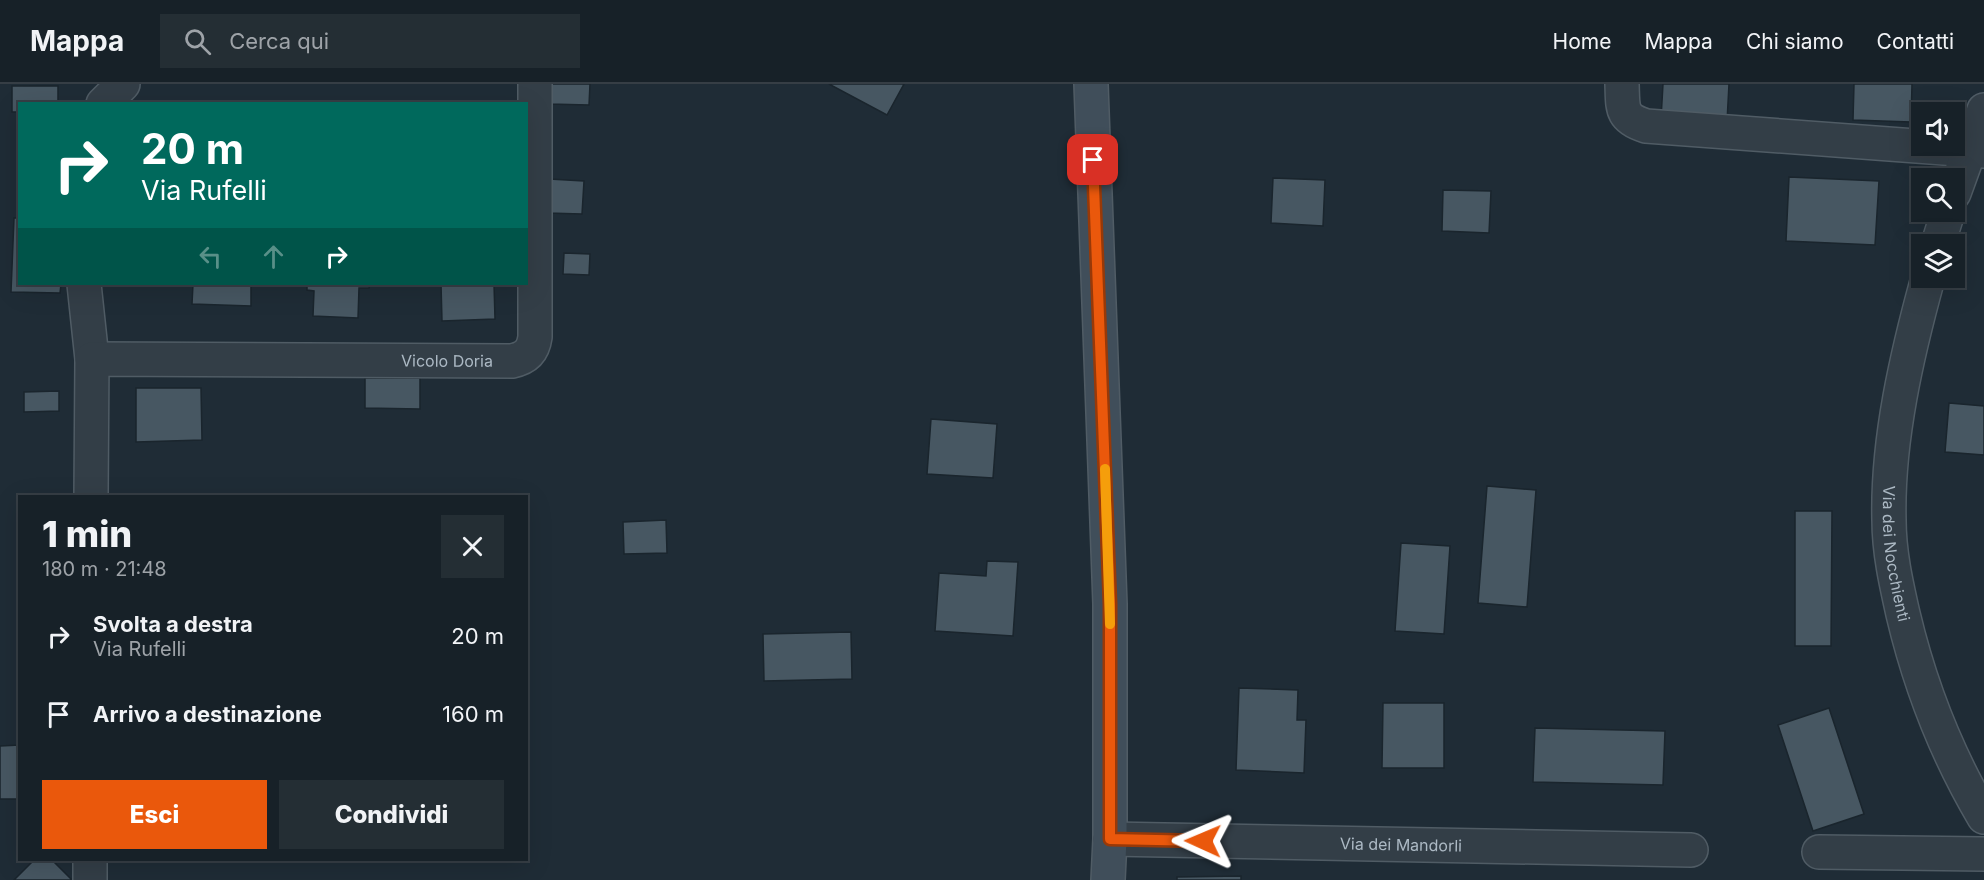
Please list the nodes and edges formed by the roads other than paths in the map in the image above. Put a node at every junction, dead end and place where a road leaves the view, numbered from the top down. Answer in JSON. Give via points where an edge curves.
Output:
{"nodes":[{"id":1,"x":123,"y":84,"type":"edge"},
{"id":2,"x":535,"y":84,"type":"edge"},
{"id":3,"x":1091,"y":84,"type":"edge"},
{"id":4,"x":1622,"y":84,"type":"edge"},
{"id":5,"x":105,"y":102,"type":"edge"},
{"id":6,"x":1984,"y":110,"type":"edge"},
{"id":7,"x":1977,"y":150,"type":"edge"},
{"id":8,"x":1965,"y":172,"type":"edge"},
{"id":9,"x":84,"y":285,"type":"edge"},
{"id":10,"x":1926,"y":288,"type":"edge"},
{"id":11,"x":92,"y":359,"type":"junction"},
{"id":12,"x":91,"y":495,"type":"edge"},
{"id":13,"x":1984,"y":817,"type":"edge"},
{"id":14,"x":1110,"y":839,"type":"junction"},
{"id":15,"x":1691,"y":850,"type":"dead end"},
{"id":16,"x":1819,"y":852,"type":"dead end"},
{"id":17,"x":1984,"y":854,"type":"edge"},
{"id":18,"x":90,"y":861,"type":"edge"},
{"id":19,"x":90,"y":880,"type":"edge"},
{"id":20,"x":1108,"y":880,"type":"edge"}],
"edges":[{"from":1,"to":5,"type":"street"},
{"from":2,"to":11,"type":"street","name":"Vicolo Doria","via":[[535,337],[534,346],[521,360]]},
{"from":3,"to":14,"type":"street","via":[[1110,604]]},
{"from":4,"to":7,"type":"street","via":[[1625,114],[1646,126]]},
{"from":6,"to":7,"type":"street"},
{"from":7,"to":8,"type":"street"},
{"from":9,"to":11,"type":"street"},
{"from":10,"to":13,"type":"street","name":"Via dei Nocchienti","via":[[1896,430],[1889,537],[1899,595],[1925,692],[1948,749]]},
{"from":11,"to":12,"type":"street"},
{"from":14,"to":15,"type":"street","name":"Via dei Mandorli"},
{"from":14,"to":20,"type":"street"},
{"from":16,"to":17,"type":"street"},
{"from":18,"to":19,"type":"street"}]}
